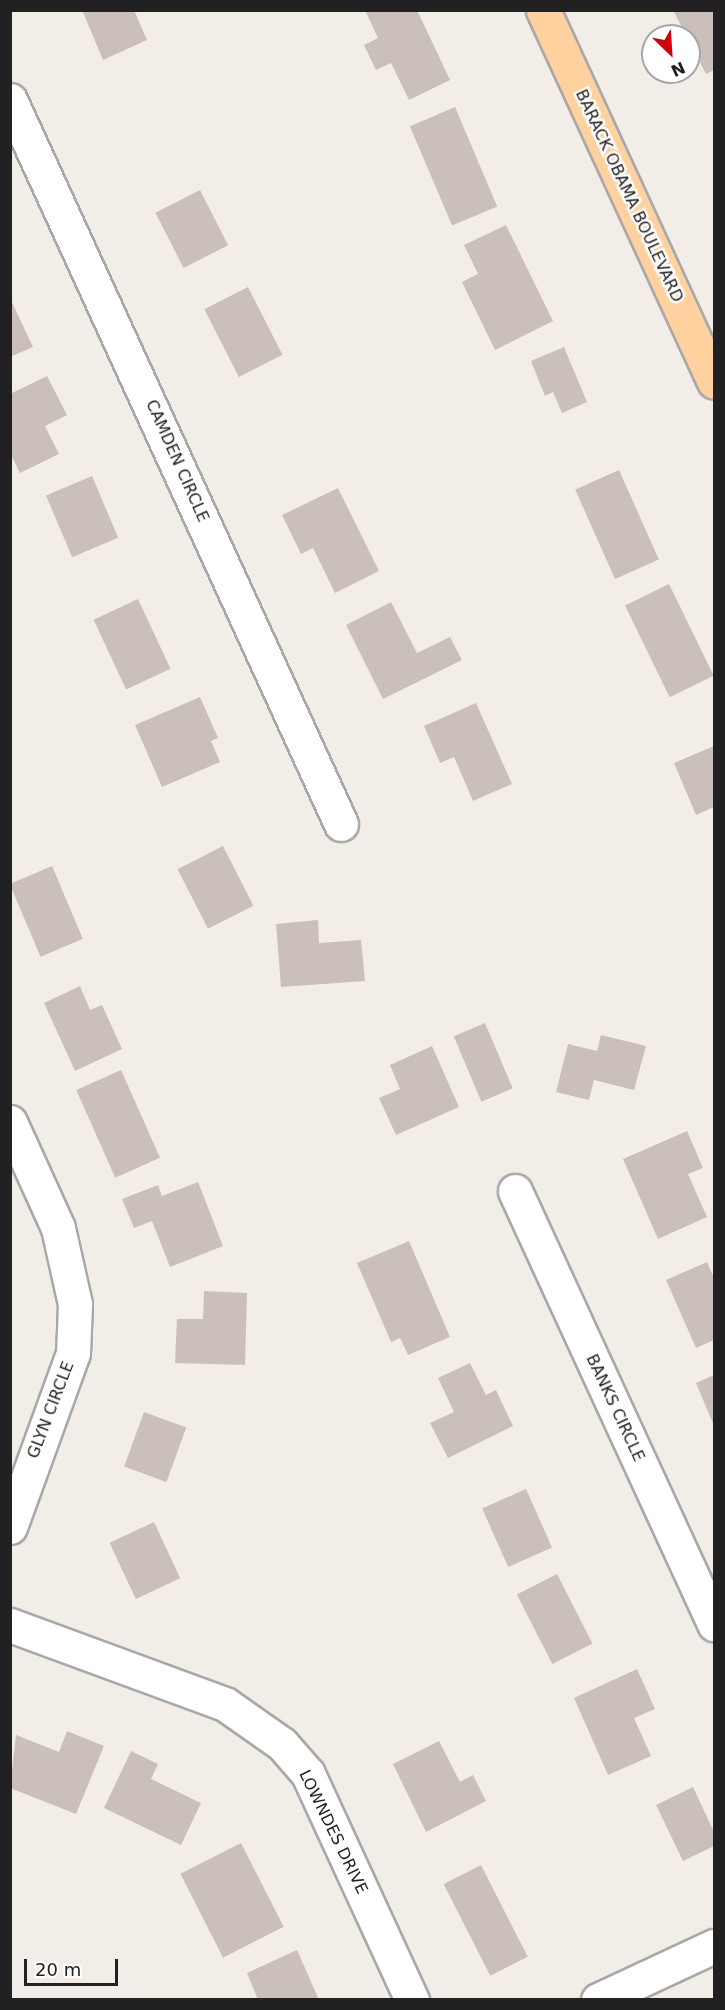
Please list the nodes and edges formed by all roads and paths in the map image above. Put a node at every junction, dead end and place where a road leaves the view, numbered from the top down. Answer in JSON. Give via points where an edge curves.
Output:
{"nodes":[{"id":1,"x":543,"y":10,"type":"edge"},
{"id":2,"x":10,"y":100,"type":"edge"},
{"id":3,"x":714,"y":382,"type":"edge"},
{"id":4,"x":341,"y":824,"type":"dead end"},
{"id":5,"x":10,"y":1122,"type":"edge"},
{"id":6,"x":515,"y":1191,"type":"dead end"},
{"id":7,"x":10,"y":1527,"type":"edge"},
{"id":8,"x":714,"y":1624,"type":"edge"},
{"id":9,"x":10,"y":1625,"type":"edge"},
{"id":10,"x":714,"y":1946,"type":"edge"},
{"id":11,"x":412,"y":2000,"type":"edge"},
{"id":12,"x":598,"y":2000,"type":"edge"}],
"edges":[{"from":1,"to":3,"type":"main road","name":"BARACK OBAMA BOULEVARD"},
{"from":2,"to":4,"type":"street","name":"CAMDEN CIRCLE"},
{"from":5,"to":7,"type":"street","name":"GLYN CIRCLE","via":[[58,1228],[75,1304],[73,1353]]},
{"from":6,"to":8,"type":"street","name":"BANKS CIRCLE"},
{"from":9,"to":11,"type":"street","name":"LOWNDES DRIVE","via":[[225,1704],[282,1744],[308,1774]]},
{"from":10,"to":12,"type":"street"}]}
